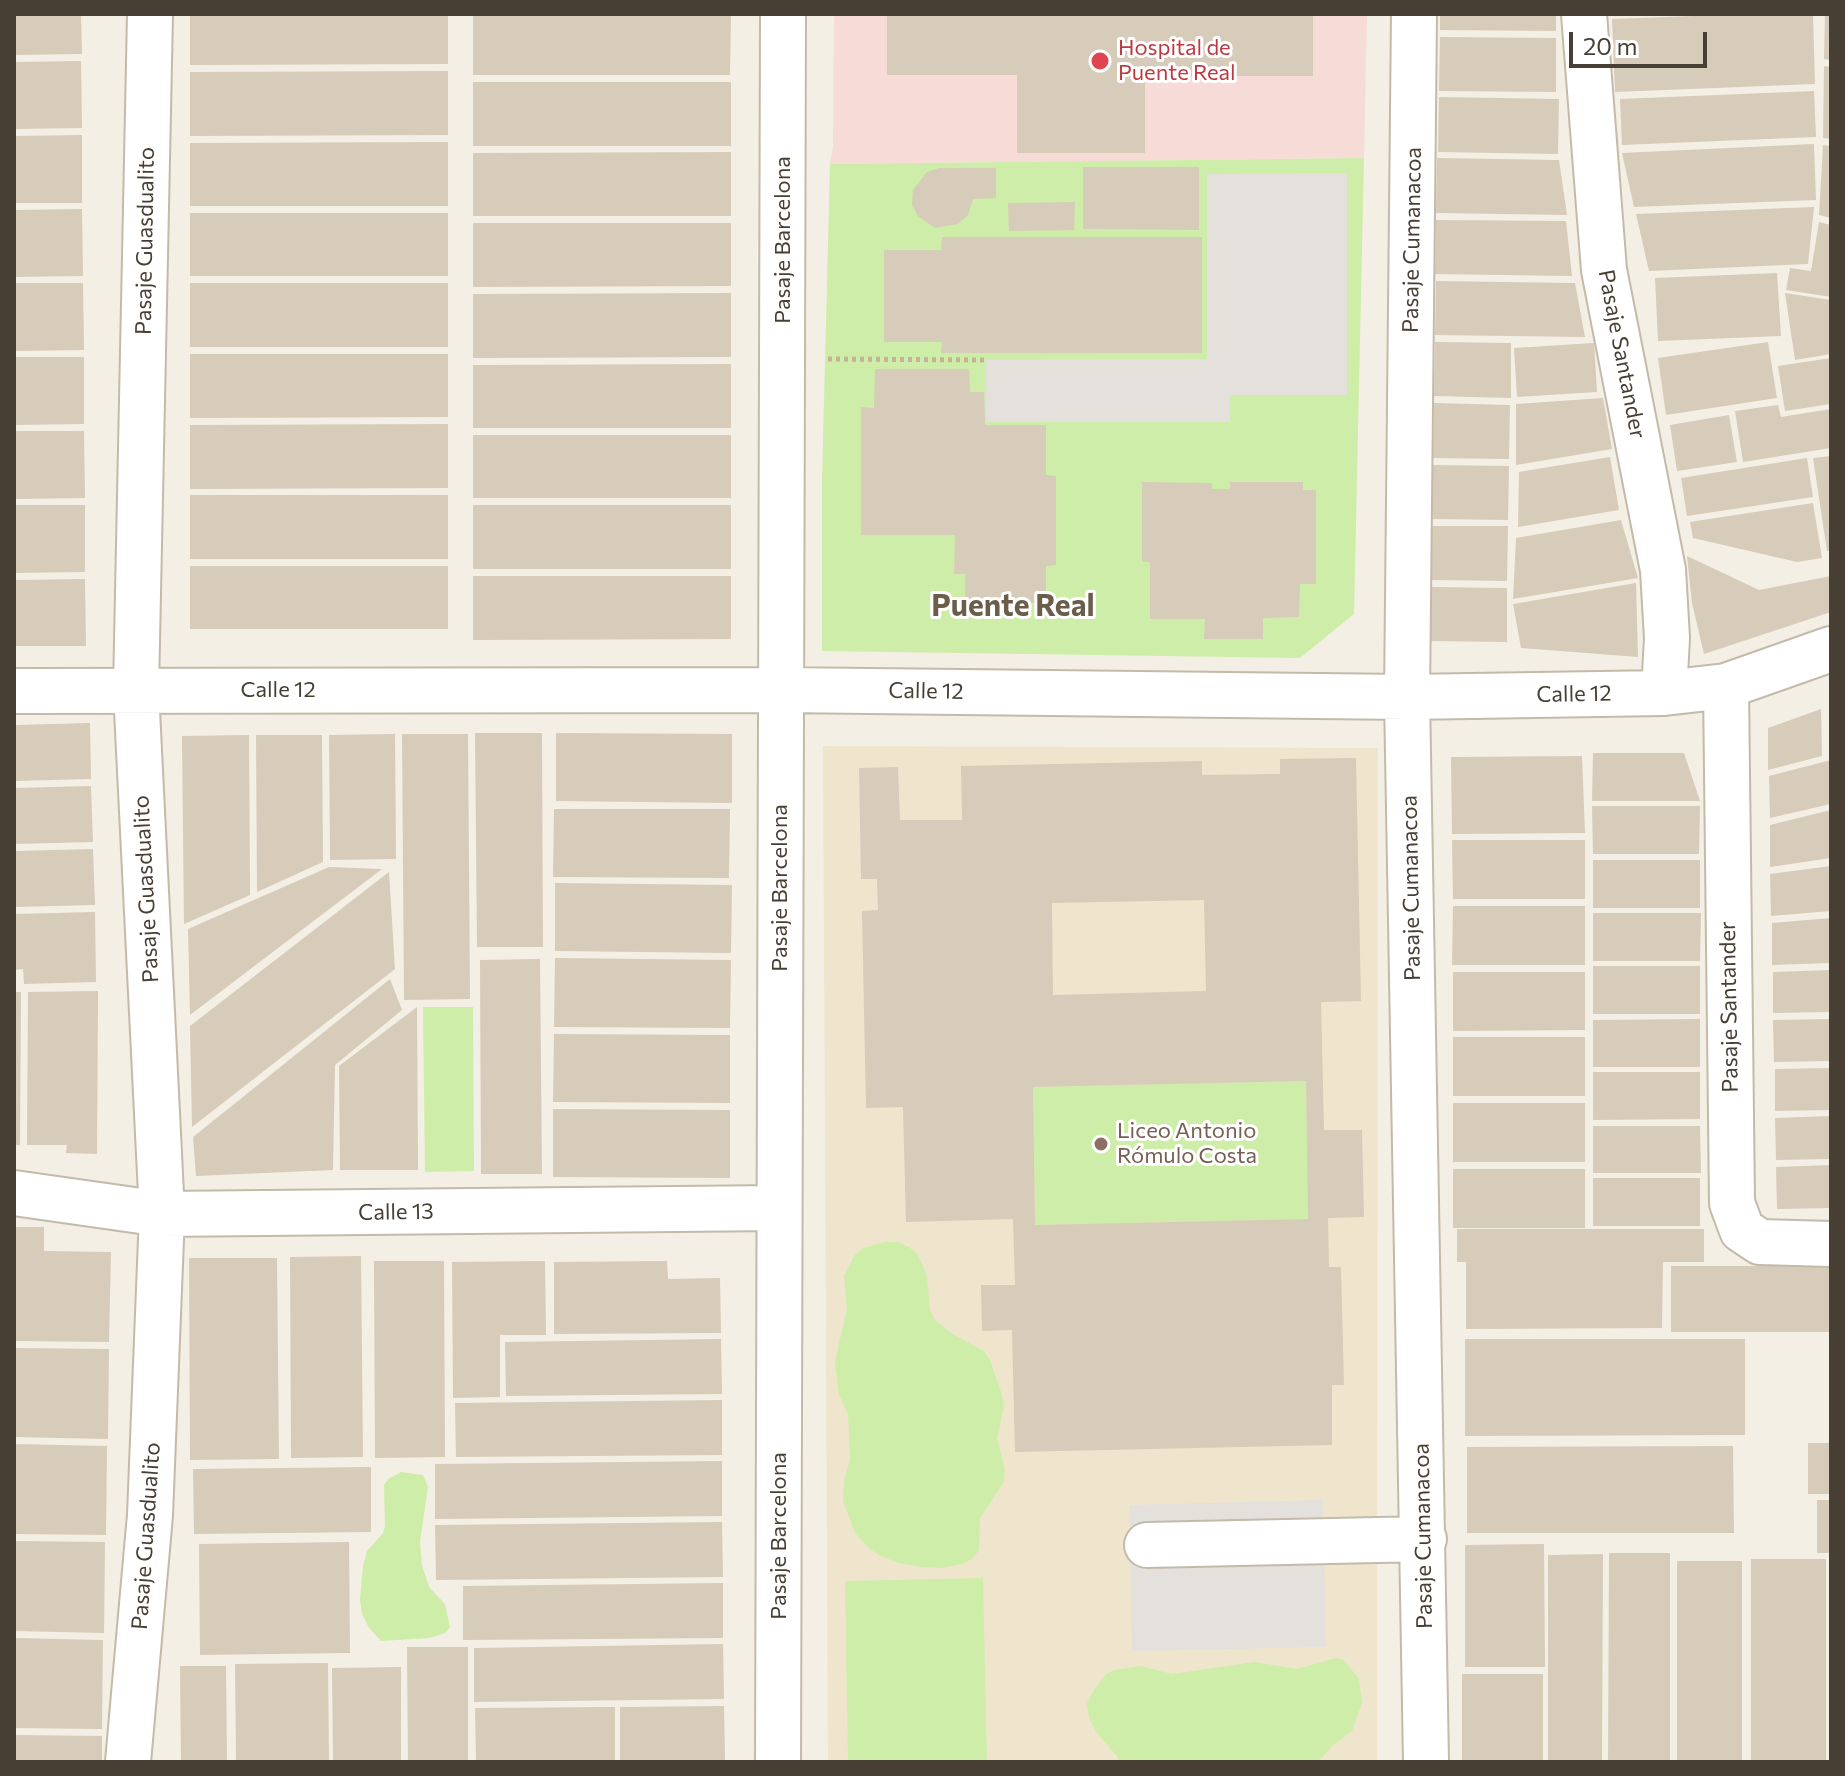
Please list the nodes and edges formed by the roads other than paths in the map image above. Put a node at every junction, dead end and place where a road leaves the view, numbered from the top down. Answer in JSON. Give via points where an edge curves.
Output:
{"nodes":[{"id":1,"x":150,"y":14,"type":"edge"},
{"id":2,"x":783,"y":14,"type":"edge"},
{"id":3,"x":1414,"y":14,"type":"edge"},
{"id":4,"x":1584,"y":14,"type":"edge"},
{"id":5,"x":1831,"y":649,"type":"edge"},
{"id":6,"x":1726,"y":686,"type":"junction"},
{"id":7,"x":136,"y":690,"type":"junction"},
{"id":8,"x":781,"y":690,"type":"junction"},
{"id":9,"x":14,"y":691,"type":"edge"},
{"id":10,"x":1664,"y":693,"type":"junction"},
{"id":11,"x":1407,"y":697,"type":"junction"},
{"id":12,"x":14,"y":1193,"type":"edge"},
{"id":13,"x":779,"y":1208,"type":"junction"},
{"id":14,"x":162,"y":1214,"type":"junction"},
{"id":15,"x":1831,"y":1244,"type":"edge"},
{"id":16,"x":1424,"y":1539,"type":"junction"},
{"id":17,"x":1147,"y":1545,"type":"dead end"},
{"id":18,"x":128,"y":1762,"type":"edge"},
{"id":19,"x":778,"y":1762,"type":"edge"},
{"id":20,"x":1426,"y":1762,"type":"edge"}],
"edges":[{"from":1,"to":7,"type":"street","name":"Pasaje Guasdualito"},
{"from":2,"to":8,"type":"street","name":"Pasaje Barcelona"},
{"from":3,"to":11,"type":"street","name":"Pasaje Cumanacoa"},
{"from":4,"to":10,"type":"street","name":"Pasaje Santander","via":[[1604,270],[1663,570]]},
{"from":5,"to":6,"type":"street","name":"Calle 12"},
{"from":6,"to":10,"type":"street","name":"Calle 12"},
{"from":6,"to":15,"type":"street","name":"Pasaje Santander","via":[[1732,1203],[1742,1230],[1760,1242]]},
{"from":7,"to":8,"type":"street","name":"Calle 12"},
{"from":7,"to":9,"type":"street","name":"Calle 12"},
{"from":7,"to":14,"type":"street","name":"Pasaje Guasdualito"},
{"from":8,"to":11,"type":"street","name":"Calle 12"},
{"from":8,"to":13,"type":"street","name":"Pasaje Barcelona"},
{"from":10,"to":11,"type":"street","name":"Calle 12"},
{"from":11,"to":16,"type":"street","name":"Pasaje Cumanacoa"},
{"from":12,"to":14,"type":"street","name":"Calle 13"},
{"from":13,"to":14,"type":"street","name":"Calle 13"},
{"from":13,"to":19,"type":"street","name":"Pasaje Barcelona"},
{"from":14,"to":18,"type":"street","name":"Pasaje Guasdualito","via":[[150,1515]]},
{"from":16,"to":17,"type":"street"},
{"from":16,"to":20,"type":"street","name":"Pasaje Cumanacoa"}]}
